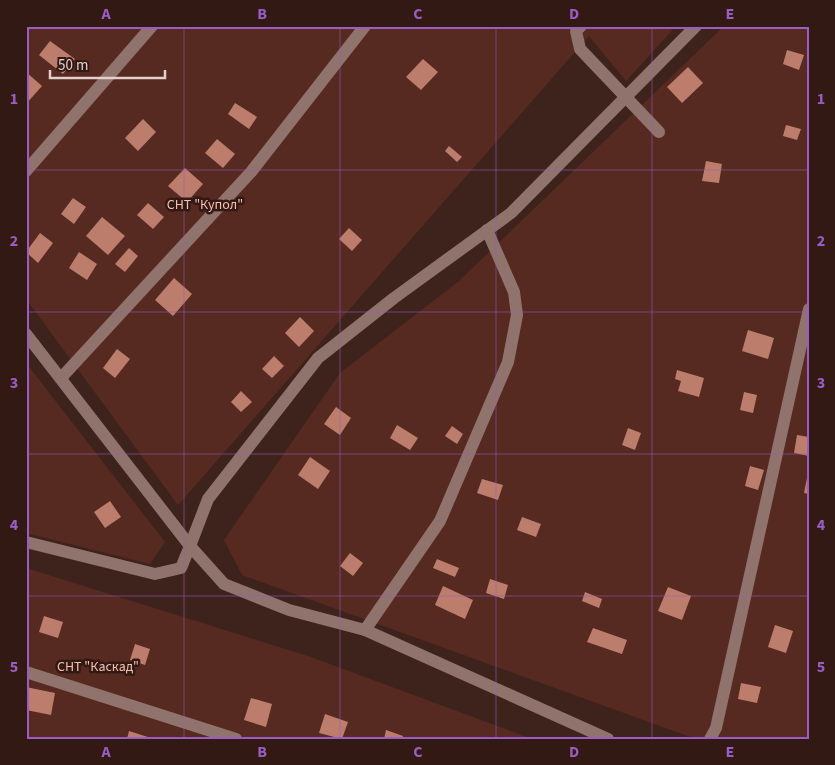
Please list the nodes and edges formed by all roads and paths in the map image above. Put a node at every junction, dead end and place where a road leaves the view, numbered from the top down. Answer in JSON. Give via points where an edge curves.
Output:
{"nodes":[{"id":1,"x":152,"y":26,"type":"edge"},
{"id":2,"x":365,"y":26,"type":"edge"},
{"id":3,"x":581,"y":26,"type":"edge"},
{"id":4,"x":696,"y":26,"type":"edge"},
{"id":5,"x":627,"y":96,"type":"junction"},
{"id":6,"x":659,"y":132,"type":"dead end"},
{"id":7,"x":26,"y":171,"type":"edge"},
{"id":8,"x":487,"y":230,"type":"junction"},
{"id":9,"x":809,"y":309,"type":"edge"},
{"id":10,"x":26,"y":334,"type":"edge"},
{"id":11,"x":60,"y":378,"type":"junction"},
{"id":12,"x":26,"y":542,"type":"edge"},
{"id":13,"x":190,"y":546,"type":"junction"},
{"id":14,"x":365,"y":630,"type":"junction"},
{"id":15,"x":26,"y":672,"type":"edge"},
{"id":16,"x":236,"y":739,"type":"edge"},
{"id":17,"x":608,"y":739,"type":"edge"},
{"id":18,"x":710,"y":739,"type":"edge"}],
"edges":[{"from":1,"to":7,"type":"street"},
{"from":2,"to":11,"type":"street","via":[[250,172]]},
{"from":3,"to":5,"type":"street","via":[[576,31],[580,49]]},
{"from":4,"to":5,"type":"street"},
{"from":5,"to":6,"type":"street"},
{"from":5,"to":8,"type":"street","via":[[511,213]]},
{"from":8,"to":13,"type":"street","via":[[318,358],[208,499]]},
{"from":8,"to":14,"type":"street","via":[[514,292],[517,315],[508,362],[440,521]]},
{"from":9,"to":18,"type":"street","via":[[716,728]]},
{"from":10,"to":11,"type":"street"},
{"from":11,"to":13,"type":"street"},
{"from":12,"to":13,"type":"street","via":[[155,574],[181,568]]},
{"from":13,"to":14,"type":"street","via":[[224,584],[289,610]]},
{"from":14,"to":17,"type":"street"},
{"from":15,"to":16,"type":"street"}]}
